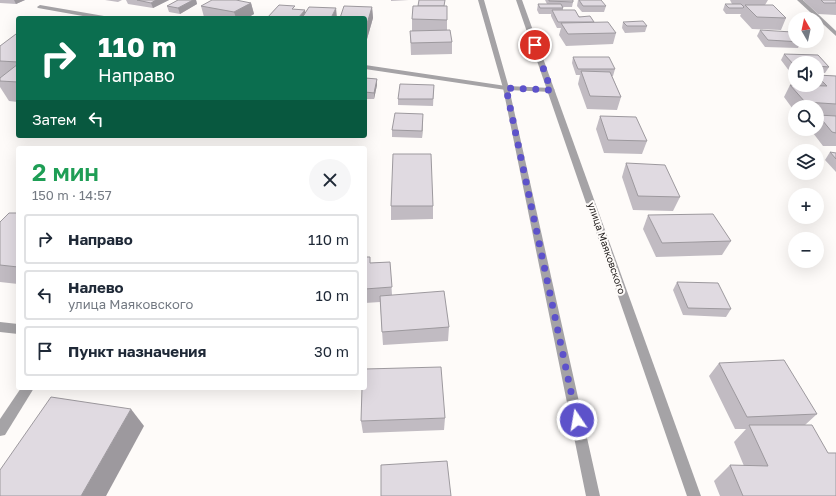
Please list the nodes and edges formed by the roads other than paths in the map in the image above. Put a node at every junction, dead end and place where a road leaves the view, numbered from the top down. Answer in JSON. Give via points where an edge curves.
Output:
{"nodes":[{"id":1,"x":481,"y":0,"type":"edge"},
{"id":2,"x":519,"y":0,"type":"edge"},
{"id":3,"x":800,"y":0,"type":"edge"},
{"id":4,"x":40,"y":7,"type":"dead end"},
{"id":5,"x":92,"y":16,"type":"edge"},
{"id":6,"x":836,"y":34,"type":"edge"},
{"id":7,"x":367,"y":67,"type":"edge"},
{"id":8,"x":506,"y":88,"type":"junction"},
{"id":9,"x":551,"y":90,"type":"junction"},
{"id":10,"x":0,"y":327,"type":"edge"},
{"id":11,"x":16,"y":329,"type":"edge"},
{"id":12,"x":27,"y":390,"type":"edge"},
{"id":13,"x":0,"y":430,"type":"edge"},
{"id":14,"x":593,"y":496,"type":"edge"},
{"id":15,"x":694,"y":496,"type":"edge"}],
"edges":[{"from":1,"to":8,"type":"street"},
{"from":2,"to":9,"type":"street","name":"улица Маяковского"},
{"from":3,"to":6,"type":"street"},
{"from":4,"to":5,"type":"street"},
{"from":7,"to":8,"type":"street"},
{"from":8,"to":9,"type":"street"},
{"from":8,"to":14,"type":"street"},
{"from":9,"to":15,"type":"street","name":"улица Маяковского"},
{"from":10,"to":11,"type":"street"},
{"from":12,"to":13,"type":"street"}]}
